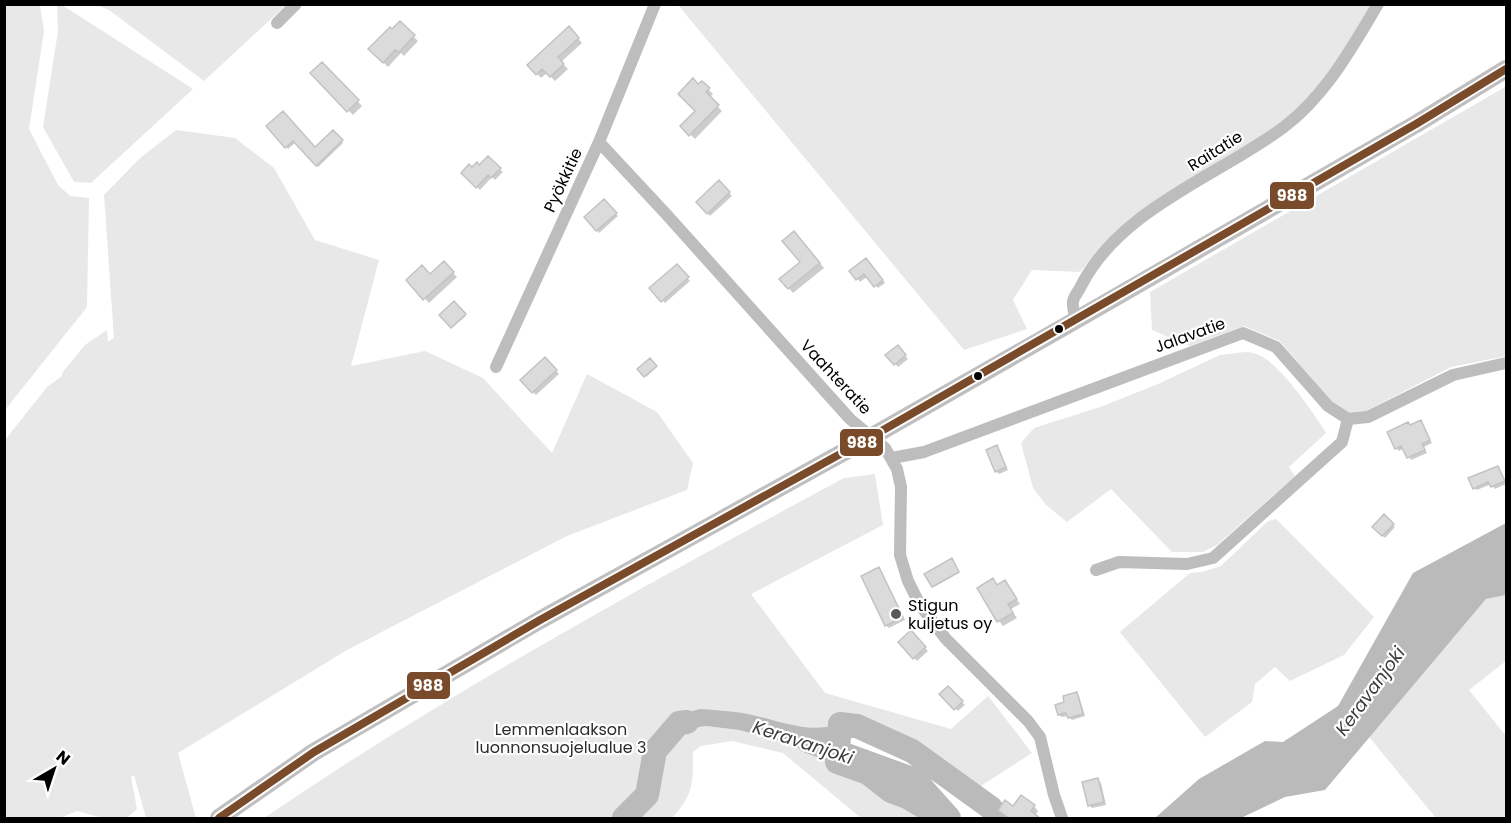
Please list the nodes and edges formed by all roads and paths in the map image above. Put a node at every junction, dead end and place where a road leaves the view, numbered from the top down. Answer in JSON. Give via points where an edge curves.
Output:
{"nodes":[{"id":1,"x":296,"y":4,"type":"edge"},
{"id":2,"x":655,"y":4,"type":"edge"},
{"id":3,"x":1378,"y":4,"type":"edge"},
{"id":4,"x":277,"y":23,"type":"dead end"},
{"id":5,"x":1506,"y":69,"type":"edge"},
{"id":6,"x":598,"y":142,"type":"junction"},
{"id":7,"x":1076,"y":320,"type":"junction"},
{"id":8,"x":1506,"y":363,"type":"edge"},
{"id":9,"x":496,"y":367,"type":"dead end"},
{"id":10,"x":1348,"y":419,"type":"junction"},
{"id":11,"x":871,"y":437,"type":"junction"},
{"id":12,"x":892,"y":458,"type":"junction"},
{"id":13,"x":1096,"y":570,"type":"dead end"},
{"id":14,"x":219,"y":819,"type":"edge"},
{"id":15,"x":1062,"y":819,"type":"edge"}],
"edges":[{"from":1,"to":4,"type":"street"},
{"from":2,"to":6,"type":"street","name":"Pyökkitie"},
{"from":3,"to":7,"type":"street","name":"Raitatie","via":[[1341,66],[1284,127],[1155,208],[1108,248],[1086,276],[1073,302]]},
{"from":5,"to":7,"type":"main road"},
{"from":6,"to":9,"type":"street","name":"Pyökkitie"},
{"from":6,"to":11,"type":"street","name":"Vaahteratie","via":[[850,419]]},
{"from":7,"to":11,"type":"main road"},
{"from":8,"to":10,"type":"street","via":[[1453,375],[1368,417]]},
{"from":10,"to":12,"type":"street","name":"Jalavatie","via":[[1328,406],[1276,347],[1243,333],[924,452]]},
{"from":10,"to":13,"type":"street","via":[[1342,442],[1213,558],[1187,564],[1119,562]]},
{"from":11,"to":12,"type":"street","name":"Vaahteratie"},
{"from":11,"to":14,"type":"main road","via":[[540,620],[334,740]]},
{"from":12,"to":15,"type":"street","name":"Vaahteratie","via":[[901,488],[900,555],[908,581],[920,605],[946,639],[1040,737]]}]}
